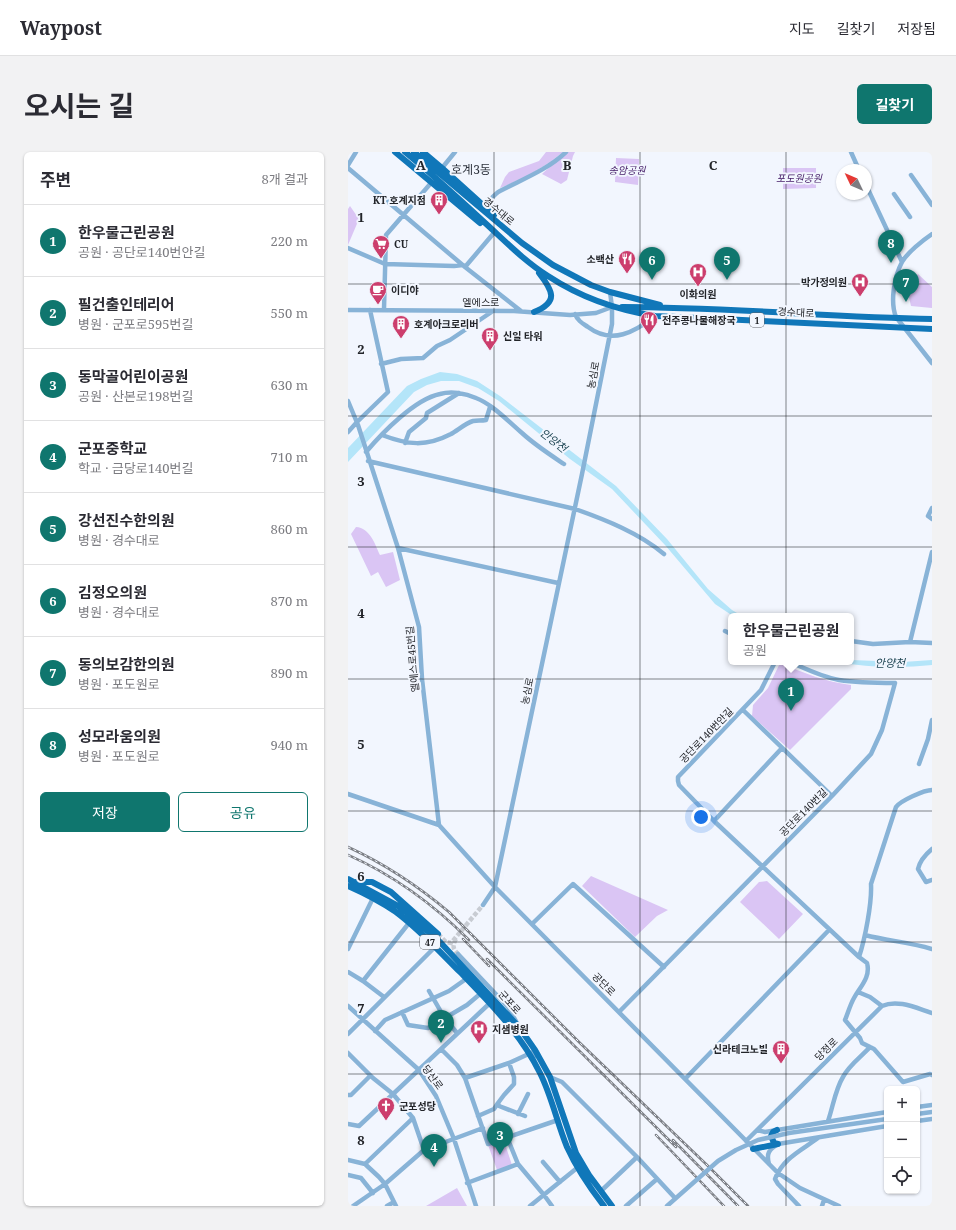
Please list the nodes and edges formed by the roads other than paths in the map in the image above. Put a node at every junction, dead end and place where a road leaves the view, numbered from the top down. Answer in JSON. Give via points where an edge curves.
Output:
{"nodes":[{"id":1,"x":356,"y":152,"type":"edge"},
{"id":2,"x":395,"y":152,"type":"edge"},
{"id":3,"x":406,"y":152,"type":"edge"},
{"id":4,"x":414,"y":152,"type":"edge"},
{"id":5,"x":423,"y":152,"type":"edge"},
{"id":6,"x":456,"y":152,"type":"edge"},
{"id":7,"x":566,"y":152,"type":"edge"},
{"id":8,"x":851,"y":152,"type":"edge"},
{"id":9,"x":856,"y":164,"type":"edge"},
{"id":10,"x":348,"y":167,"type":"edge"},
{"id":11,"x":442,"y":168,"type":"junction"},
{"id":12,"x":911,"y":176,"type":"dead end"},
{"id":13,"x":431,"y":182,"type":"junction"},
{"id":14,"x":894,"y":194,"type":"dead end"},
{"id":15,"x":872,"y":198,"type":"edge"},
{"id":16,"x":932,"y":205,"type":"edge"},
{"id":17,"x":484,"y":206,"type":"junction"},
{"id":18,"x":403,"y":215,"type":"junction"},
{"id":19,"x":910,"y":217,"type":"dead end"},
{"id":20,"x":493,"y":234,"type":"junction"},
{"id":21,"x":932,"y":234,"type":"edge"},
{"id":22,"x":522,"y":243,"type":"junction"},
{"id":23,"x":348,"y":248,"type":"edge"},
{"id":24,"x":515,"y":251,"type":"junction"},
{"id":25,"x":902,"y":262,"type":"junction"},
{"id":26,"x":385,"y":264,"type":"junction"},
{"id":27,"x":533,"y":265,"type":"junction"},
{"id":28,"x":464,"y":266,"type":"junction"},
{"id":29,"x":610,"y":292,"type":"junction"},
{"id":30,"x":612,"y":307,"type":"junction"},
{"id":31,"x":668,"y":307,"type":"junction"},
{"id":32,"x":384,"y":309,"type":"junction"},
{"id":33,"x":348,"y":310,"type":"edge"},
{"id":34,"x":370,"y":310,"type":"junction"},
{"id":35,"x":493,"y":311,"type":"junction"},
{"id":36,"x":521,"y":312,"type":"junction"},
{"id":37,"x":534,"y":312,"type":"junction"},
{"id":38,"x":575,"y":314,"type":"junction"},
{"id":39,"x":655,"y":316,"type":"junction"},
{"id":40,"x":896,"y":318,"type":"junction"},
{"id":41,"x":932,"y":319,"type":"edge"},
{"id":42,"x":904,"y":327,"type":"junction"},
{"id":43,"x":932,"y":329,"type":"edge"},
{"id":44,"x":609,"y":336,"type":"junction"},
{"id":45,"x":932,"y":363,"type":"edge"},
{"id":46,"x":381,"y":364,"type":"junction"},
{"id":47,"x":459,"y":393,"type":"junction"},
{"id":48,"x":348,"y":401,"type":"edge"},
{"id":49,"x":490,"y":407,"type":"junction"},
{"id":50,"x":357,"y":423,"type":"junction"},
{"id":51,"x":348,"y":432,"type":"edge"},
{"id":52,"x":382,"y":435,"type":"junction"},
{"id":53,"x":405,"y":443,"type":"junction"},
{"id":54,"x":366,"y":451,"type":"junction"},
{"id":55,"x":368,"y":461,"type":"junction"},
{"id":56,"x":564,"y":464,"type":"dead end"},
{"id":57,"x":932,"y":508,"type":"edge"},
{"id":58,"x":575,"y":509,"type":"junction"},
{"id":59,"x":932,"y":519,"type":"edge"},
{"id":60,"x":398,"y":548,"type":"junction"},
{"id":61,"x":932,"y":552,"type":"edge"},
{"id":62,"x":664,"y":554,"type":"dead end"},
{"id":63,"x":558,"y":583,"type":"junction"},
{"id":64,"x":725,"y":631,"type":"dead end"},
{"id":65,"x":728,"y":632,"type":"edge"},
{"id":66,"x":854,"y":641,"type":"edge"},
{"id":67,"x":910,"y":642,"type":"junction"},
{"id":68,"x":932,"y":643,"type":"edge"},
{"id":69,"x":774,"y":665,"type":"edge"},
{"id":70,"x":797,"y":665,"type":"edge"},
{"id":71,"x":742,"y":710,"type":"junction"},
{"id":72,"x":932,"y":720,"type":"edge"},
{"id":73,"x":782,"y":748,"type":"junction"},
{"id":74,"x":919,"y":764,"type":"dead end"},
{"id":75,"x":932,"y":790,"type":"edge"},
{"id":76,"x":348,"y":794,"type":"edge"},
{"id":77,"x":832,"y":796,"type":"junction"},
{"id":78,"x":714,"y":821,"type":"junction"},
{"id":79,"x":439,"y":825,"type":"junction"},
{"id":80,"x":932,"y":849,"type":"edge"},
{"id":81,"x":763,"y":866,"type":"junction"},
{"id":82,"x":348,"y":879,"type":"edge"},
{"id":83,"x":932,"y":880,"type":"edge"},
{"id":84,"x":355,"y":882,"type":"junction"},
{"id":85,"x":348,"y":886,"type":"edge"},
{"id":86,"x":495,"y":887,"type":"junction"},
{"id":87,"x":373,"y":898,"type":"junction"},
{"id":88,"x":483,"y":905,"type":"tunnel mouth"},
{"id":89,"x":410,"y":924,"type":"junction"},
{"id":90,"x":532,"y":924,"type":"junction"},
{"id":91,"x":829,"y":930,"type":"junction"},
{"id":92,"x":438,"y":934,"type":"tunnel mouth"},
{"id":93,"x":865,"y":935,"type":"junction"},
{"id":94,"x":435,"y":947,"type":"junction"},
{"id":95,"x":348,"y":949,"type":"edge"},
{"id":96,"x":932,"y":949,"type":"edge"},
{"id":97,"x":458,"y":954,"type":"tunnel mouth"},
{"id":98,"x":860,"y":957,"type":"junction"},
{"id":99,"x":664,"y":967,"type":"junction"},
{"id":100,"x":348,"y":972,"type":"edge"},
{"id":101,"x":466,"y":978,"type":"junction"},
{"id":102,"x":363,"y":981,"type":"junction"},
{"id":103,"x":429,"y":990,"type":"dead end"},
{"id":104,"x":858,"y":992,"type":"junction"},
{"id":105,"x":480,"y":994,"type":"junction"},
{"id":106,"x":384,"y":997,"type":"junction"},
{"id":107,"x":433,"y":998,"type":"junction"},
{"id":108,"x":490,"y":1004,"type":"junction"},
{"id":109,"x":348,"y":1006,"type":"edge"},
{"id":110,"x":882,"y":1006,"type":"junction"},
{"id":111,"x":402,"y":1012,"type":"junction"},
{"id":112,"x":619,"y":1012,"type":"junction"},
{"id":113,"x":932,"y":1013,"type":"edge"},
{"id":114,"x":444,"y":1018,"type":"junction"},
{"id":115,"x":362,"y":1020,"type":"junction"},
{"id":116,"x":519,"y":1027,"type":"junction"},
{"id":117,"x":375,"y":1030,"type":"junction"},
{"id":118,"x":457,"y":1033,"type":"junction"},
{"id":119,"x":855,"y":1033,"type":"junction"},
{"id":120,"x":348,"y":1034,"type":"edge"},
{"id":121,"x":870,"y":1047,"type":"junction"},
{"id":122,"x":441,"y":1049,"type":"junction"},
{"id":123,"x":348,"y":1053,"type":"edge"},
{"id":124,"x":530,"y":1054,"type":"junction"},
{"id":125,"x":540,"y":1058,"type":"junction"},
{"id":126,"x":509,"y":1063,"type":"junction"},
{"id":127,"x":419,"y":1070,"type":"junction"},
{"id":128,"x":932,"y":1075,"type":"edge"},
{"id":129,"x":370,"y":1076,"type":"junction"},
{"id":130,"x":550,"y":1077,"type":"junction"},
{"id":131,"x":465,"y":1078,"type":"junction"},
{"id":132,"x":685,"y":1080,"type":"junction"},
{"id":133,"x":393,"y":1094,"type":"junction"},
{"id":134,"x":528,"y":1094,"type":"dead end"},
{"id":135,"x":348,"y":1095,"type":"edge"},
{"id":136,"x":498,"y":1103,"type":"junction"},
{"id":137,"x":932,"y":1105,"type":"edge"},
{"id":138,"x":920,"y":1107,"type":"edge"},
{"id":139,"x":884,"y":1112,"type":"edge"},
{"id":140,"x":932,"y":1112,"type":"edge"},
{"id":141,"x":518,"y":1114,"type":"junction"},
{"id":142,"x":920,"y":1114,"type":"edge"},
{"id":143,"x":478,"y":1116,"type":"junction"},
{"id":144,"x":525,"y":1116,"type":"dead end"},
{"id":145,"x":413,"y":1118,"type":"junction"},
{"id":146,"x":884,"y":1119,"type":"edge"},
{"id":147,"x":932,"y":1119,"type":"edge"},
{"id":148,"x":558,"y":1120,"type":"junction"},
{"id":149,"x":828,"y":1121,"type":"junction"},
{"id":150,"x":920,"y":1121,"type":"edge"},
{"id":151,"x":348,"y":1124,"type":"edge"},
{"id":152,"x":884,"y":1126,"type":"edge"},
{"id":153,"x":483,"y":1128,"type":"junction"},
{"id":154,"x":757,"y":1130,"type":"junction"},
{"id":155,"x":778,"y":1130,"type":"junction"},
{"id":156,"x":507,"y":1137,"type":"junction"},
{"id":157,"x":819,"y":1137,"type":"junction"},
{"id":158,"x":454,"y":1139,"type":"junction"},
{"id":159,"x":746,"y":1141,"type":"junction"},
{"id":160,"x":566,"y":1143,"type":"junction"},
{"id":161,"x":778,"y":1144,"type":"junction"},
{"id":162,"x":753,"y":1149,"type":"junction"},
{"id":163,"x":424,"y":1150,"type":"junction"},
{"id":164,"x":576,"y":1153,"type":"junction"},
{"id":165,"x":637,"y":1157,"type":"junction"},
{"id":166,"x":348,"y":1160,"type":"edge"},
{"id":167,"x":543,"y":1162,"type":"dead end"},
{"id":168,"x":365,"y":1164,"type":"junction"},
{"id":169,"x":518,"y":1164,"type":"junction"},
{"id":170,"x":770,"y":1166,"type":"junction"},
{"id":171,"x":577,"y":1168,"type":"junction"},
{"id":172,"x":778,"y":1173,"type":"junction"},
{"id":173,"x":348,"y":1175,"type":"edge"},
{"id":174,"x":657,"y":1179,"type":"junction"},
{"id":175,"x":560,"y":1182,"type":"junction"},
{"id":176,"x":467,"y":1183,"type":"junction"},
{"id":177,"x":385,"y":1184,"type":"junction"},
{"id":178,"x":601,"y":1192,"type":"junction"},
{"id":179,"x":372,"y":1193,"type":"junction"},
{"id":180,"x":544,"y":1195,"type":"junction"},
{"id":181,"x":675,"y":1198,"type":"dead end"},
{"id":182,"x":824,"y":1200,"type":"junction"},
{"id":183,"x":394,"y":1204,"type":"edge"},
{"id":184,"x":354,"y":1206,"type":"edge"},
{"id":185,"x":387,"y":1206,"type":"edge"},
{"id":186,"x":476,"y":1206,"type":"edge"},
{"id":187,"x":530,"y":1206,"type":"edge"},
{"id":188,"x":552,"y":1206,"type":"edge"},
{"id":189,"x":604,"y":1206,"type":"edge"},
{"id":190,"x":612,"y":1206,"type":"edge"},
{"id":191,"x":626,"y":1206,"type":"edge"},
{"id":192,"x":667,"y":1206,"type":"edge"},
{"id":193,"x":799,"y":1206,"type":"edge"},
{"id":194,"x":822,"y":1206,"type":"edge"},
{"id":195,"x":839,"y":1206,"type":"edge"}],
"edges":[{"from":1,"to":10,"type":"street"},
{"from":2,"to":13,"type":"main road"},
{"from":3,"to":24,"type":"main road","name":"경수대로","number":"1"},
{"from":4,"to":22,"type":"main road","name":"경수대로","number":"1"},
{"from":5,"to":11,"type":"main road"},
{"from":6,"to":11,"type":"street"},
{"from":7,"to":17,"type":"street","via":[[550,165],[498,191]]},
{"from":8,"to":9,"type":"street"},
{"from":10,"to":18,"type":"street"},
{"from":11,"to":17,"type":"main road"},
{"from":12,"to":16,"type":"street"},
{"from":13,"to":18,"type":"street"},
{"from":13,"to":20,"type":"main road"},
{"from":14,"to":19,"type":"street"},
{"from":15,"to":25,"type":"street"},
{"from":17,"to":22,"type":"main road"},
{"from":18,"to":26,"type":"street","via":[[386,235]]},
{"from":18,"to":28,"type":"street"},
{"from":20,"to":24,"type":"main road"},
{"from":20,"to":28,"type":"street"},
{"from":21,"to":25,"type":"street"},
{"from":22,"to":29,"type":"main road","name":"경수대로","number":"1","via":[[573,277]]},
{"from":23,"to":26,"type":"street"},
{"from":24,"to":27,"type":"main road","name":"경수대로","number":"1"},
{"from":25,"to":40,"type":"street","via":[[894,286],[893,310]]},
{"from":26,"to":28,"type":"street"},
{"from":26,"to":32,"type":"street"},
{"from":27,"to":30,"type":"main road","name":"경수대로","number":"1","via":[[559,283]]},
{"from":27,"to":37,"type":"main road","via":[[545,281],[551,296],[545,308]]},
{"from":28,"to":36,"type":"street"},
{"from":29,"to":30,"type":"street","name":"농심로"},
{"from":29,"to":31,"type":"main road","name":"경수대로","number":"1"},
{"from":30,"to":31,"type":"main road","name":"경수대로"},
{"from":30,"to":38,"type":"street","name":"엘에스로","via":[[596,313]]},
{"from":30,"to":39,"type":"main road","name":"경수대로","number":"1"},
{"from":30,"to":44,"type":"street","name":"농심로"},
{"from":31,"to":40,"type":"main road","name":"경수대로","number":"1"},
{"from":32,"to":34,"type":"street","name":"엘에스로"},
{"from":32,"to":35,"type":"street","name":"엘에스로"},
{"from":33,"to":34,"type":"street","name":"엘에스로"},
{"from":34,"to":46,"type":"street"},
{"from":35,"to":36,"type":"street","name":"엘에스로"},
{"from":35,"to":46,"type":"street","via":[[437,346],[423,358],[400,359]]},
{"from":36,"to":37,"type":"street","name":"엘에스로"},
{"from":37,"to":38,"type":"street","name":"엘에스로"},
{"from":38,"to":44,"type":"street","via":[[578,320],[594,332]]},
{"from":39,"to":42,"type":"main road","name":"경수대로","number":"1"},
{"from":39,"to":44,"type":"street","via":[[620,336]]},
{"from":40,"to":41,"type":"main road","name":"경수대로","number":"1"},
{"from":40,"to":42,"type":"street"},
{"from":42,"to":43,"type":"main road","name":"경수대로","number":"1"},
{"from":42,"to":45,"type":"street"},
{"from":44,"to":58,"type":"street","name":"농심로"},
{"from":46,"to":50,"type":"street","via":[[388,392]]},
{"from":47,"to":49,"type":"street","via":[[476,398]]},
{"from":47,"to":52,"type":"street","via":[[440,394],[422,401]]},
{"from":47,"to":53,"type":"street","via":[[427,413],[426,418],[409,432]]},
{"from":48,"to":50,"type":"street"},
{"from":49,"to":53,"type":"street","via":[[486,420],[472,421],[437,440],[418,444]]},
{"from":49,"to":56,"type":"street","via":[[536,445]]},
{"from":50,"to":51,"type":"street"},
{"from":50,"to":54,"type":"street","name":"엘에스로45번길"},
{"from":52,"to":53,"type":"street"},
{"from":52,"to":54,"type":"street"},
{"from":54,"to":55,"type":"street","name":"엘에스로45번길"},
{"from":55,"to":58,"type":"street"},
{"from":55,"to":60,"type":"street","name":"엘에스로45번길"},
{"from":57,"to":59,"type":"street","via":[[928,516]]},
{"from":58,"to":62,"type":"street","via":[[603,518]]},
{"from":58,"to":63,"type":"street","name":"농심로"},
{"from":60,"to":63,"type":"street"},
{"from":60,"to":79,"type":"street","name":"엘에스로45번길","via":[[419,627],[422,679]]},
{"from":61,"to":67,"type":"street"},
{"from":63,"to":86,"type":"street","name":"농심로"},
{"from":64,"to":65,"type":"street"},
{"from":66,"to":67,"type":"street","via":[[873,644]]},
{"from":67,"to":68,"type":"street"},
{"from":69,"to":71,"type":"street","name":"공단로140번안길","via":[[761,690]]},
{"from":70,"to":77,"type":"street","name":"공단로140번길","via":[[838,679],[895,683],[875,746]]},
{"from":71,"to":73,"type":"street"},
{"from":71,"to":78,"type":"street","name":"공단로140번안길","via":[[678,777],[679,785]]},
{"from":72,"to":74,"type":"street"},
{"from":73,"to":77,"type":"street"},
{"from":73,"to":78,"type":"street"},
{"from":75,"to":93,"type":"street","via":[[921,792],[896,807],[871,884]]},
{"from":76,"to":79,"type":"street","name":"공단로"},
{"from":77,"to":81,"type":"street","name":"공단로140번길"},
{"from":78,"to":81,"type":"street","name":"공단로140번안길"},
{"from":79,"to":86,"type":"street","name":"공단로"},
{"from":80,"to":83,"type":"street","via":[[919,864],[918,869],[926,882]]},
{"from":81,"to":91,"type":"street","name":"공단로140번안길"},
{"from":81,"to":99,"type":"street","name":"공단로140번길"},
{"from":82,"to":84,"type":"main road","name":"군포로","number":"47"},
{"from":84,"to":92,"type":"main road","via":[[372,882],[391,892]]},
{"from":84,"to":116,"type":"main road","name":"군포로","number":"47","via":[[398,906],[436,938]]},
{"from":85,"to":87,"type":"main road","name":"군포로","number":"47"},
{"from":86,"to":88,"type":"street","name":"농심로"},
{"from":86,"to":90,"type":"street","name":"공단로"},
{"from":87,"to":89,"type":"main road","name":"군포로","number":"47"},
{"from":87,"to":95,"type":"street"},
{"from":89,"to":94,"type":"main road","name":"군포로","number":"47"},
{"from":89,"to":102,"type":"street"},
{"from":90,"to":99,"type":"street","via":[[573,884]]},
{"from":90,"to":112,"type":"street","name":"공단로"},
{"from":91,"to":98,"type":"street","name":"공단로140번안길"},
{"from":91,"to":132,"type":"street"},
{"from":93,"to":96,"type":"street"},
{"from":93,"to":98,"type":"street"},
{"from":94,"to":101,"type":"main road","name":"군포로","number":"47"},
{"from":94,"to":106,"type":"street"},
{"from":97,"to":116,"type":"street","via":[[508,1007]]},
{"from":98,"to":104,"type":"street","via":[[868,967],[866,979]]},
{"from":99,"to":112,"type":"street","name":"공단로140번길"},
{"from":100,"to":102,"type":"street"},
{"from":101,"to":105,"type":"main road","name":"군포로","number":"47"},
{"from":101,"to":107,"type":"street","via":[[449,991]]},
{"from":102,"to":106,"type":"street"},
{"from":103,"to":107,"type":"street"},
{"from":104,"to":110,"type":"street","via":[[870,996]]},
{"from":104,"to":119,"type":"street","via":[[845,1020]]},
{"from":105,"to":108,"type":"main road","name":"군포로","number":"47"},
{"from":105,"to":114,"type":"street"},
{"from":106,"to":115,"type":"street"},
{"from":107,"to":111,"type":"street"},
{"from":107,"to":114,"type":"street"},
{"from":108,"to":118,"type":"street"},
{"from":108,"to":124,"type":"main road","name":"군포로","number":"47","via":[[512,1028]]},
{"from":109,"to":115,"type":"street","name":"당산로"},
{"from":110,"to":113,"type":"street","via":[[901,1004]]},
{"from":110,"to":119,"type":"street","name":"당정로"},
{"from":111,"to":114,"type":"street","via":[[408,1025],[428,1028]]},
{"from":111,"to":117,"type":"street","via":[[385,1020]]},
{"from":112,"to":132,"type":"street","name":"공단로"},
{"from":114,"to":118,"type":"street"},
{"from":115,"to":117,"type":"street","name":"당산로"},
{"from":115,"to":120,"type":"street"},
{"from":116,"to":125,"type":"main road","name":"군포로","number":"47"},
{"from":117,"to":127,"type":"street","name":"당산로"},
{"from":118,"to":122,"type":"street"},
{"from":119,"to":121,"type":"street","via":[[862,1043]]},
{"from":119,"to":154,"type":"street","name":"당정로"},
{"from":121,"to":128,"type":"street","via":[[903,1082]]},
{"from":121,"to":149,"type":"street","via":[[842,1077]]},
{"from":122,"to":127,"type":"street"},
{"from":122,"to":131,"type":"street","via":[[457,1065]]},
{"from":123,"to":129,"type":"street"},
{"from":124,"to":125,"type":"street","via":[[533,1052]]},
{"from":124,"to":126,"type":"street"},
{"from":124,"to":148,"type":"main road","name":"군포로","number":"47","via":[[544,1081]]},
{"from":125,"to":130,"type":"main road","name":"군포로","number":"47"},
{"from":126,"to":131,"type":"street"},
{"from":126,"to":136,"type":"street","via":[[514,1084]]},
{"from":127,"to":133,"type":"street"},
{"from":127,"to":158,"type":"street","name":"당산로","via":[[436,1096]]},
{"from":129,"to":133,"type":"street"},
{"from":129,"to":135,"type":"street"},
{"from":130,"to":164,"type":"main road","name":"군포로","number":"47"},
{"from":130,"to":165,"type":"street","via":[[562,1082]]},
{"from":131,"to":143,"type":"street"},
{"from":132,"to":159,"type":"street","name":"공단로"},
{"from":133,"to":145,"type":"street"},
{"from":133,"to":151,"type":"street","via":[[359,1126]]},
{"from":134,"to":141,"type":"street"},
{"from":136,"to":141,"type":"street","via":[[499,1106]]},
{"from":136,"to":143,"type":"street","via":[[494,1108]]},
{"from":137,"to":138,"type":"street"},
{"from":139,"to":149,"type":"street"},
{"from":140,"to":142,"type":"street"},
{"from":141,"to":144,"type":"street"},
{"from":143,"to":153,"type":"street"},
{"from":145,"to":163,"type":"street"},
{"from":145,"to":168,"type":"street"},
{"from":146,"to":192,"type":"street","bridge":true,"via":[[758,1140],[718,1161]]},
{"from":147,"to":150,"type":"street"},
{"from":148,"to":156,"type":"street"},
{"from":148,"to":160,"type":"main road","name":"군포로","number":"47"},
{"from":149,"to":155,"type":"street"},
{"from":152,"to":157,"type":"street"},
{"from":153,"to":156,"type":"street","via":[[488,1144]]},
{"from":153,"to":158,"type":"street"},
{"from":154,"to":155,"type":"street"},
{"from":154,"to":159,"type":"street","name":"당정로"},
{"from":155,"to":161,"type":"main road","via":[[771,1136],[772,1141]]},
{"from":156,"to":169,"type":"street"},
{"from":157,"to":161,"type":"street"},
{"from":157,"to":172,"type":"street","via":[[788,1159]]},
{"from":158,"to":163,"type":"street"},
{"from":158,"to":176,"type":"street","name":"당산로"},
{"from":159,"to":162,"type":"street","name":"공단로"},
{"from":160,"to":164,"type":"main road","via":[[573,1155]]},
{"from":160,"to":171,"type":"main road","name":"군포로","number":"47"},
{"from":161,"to":162,"type":"main road"},
{"from":161,"to":170,"type":"street","via":[[770,1149],[768,1154]]},
{"from":162,"to":170,"type":"street","name":"공단로"},
{"from":163,"to":177,"type":"street"},
{"from":164,"to":178,"type":"main road","name":"군포로","number":"47"},
{"from":165,"to":174,"type":"street"},
{"from":165,"to":178,"type":"street"},
{"from":166,"to":168,"type":"street"},
{"from":167,"to":175,"type":"street"},
{"from":168,"to":177,"type":"street"},
{"from":169,"to":176,"type":"street"},
{"from":169,"to":180,"type":"street"},
{"from":170,"to":172,"type":"street","name":"공단로"},
{"from":171,"to":175,"type":"street"},
{"from":171,"to":189,"type":"main road","name":"군포로","number":"47"},
{"from":172,"to":182,"type":"street","name":"공단로"},
{"from":172,"to":193,"type":"street","via":[[778,1184]]},
{"from":173,"to":179,"type":"street","via":[[361,1178]]},
{"from":174,"to":181,"type":"street"},
{"from":174,"to":191,"type":"street"},
{"from":175,"to":180,"type":"street"},
{"from":176,"to":186,"type":"street","name":"당산로"},
{"from":177,"to":179,"type":"street"},
{"from":177,"to":183,"type":"street"},
{"from":178,"to":190,"type":"main road","name":"군포로","number":"47"},
{"from":179,"to":184,"type":"street"},
{"from":180,"to":187,"type":"street"},
{"from":180,"to":188,"type":"street"},
{"from":182,"to":194,"type":"street"},
{"from":182,"to":195,"type":"street","name":"공단로"},
{"from":183,"to":185,"type":"street"}]}
